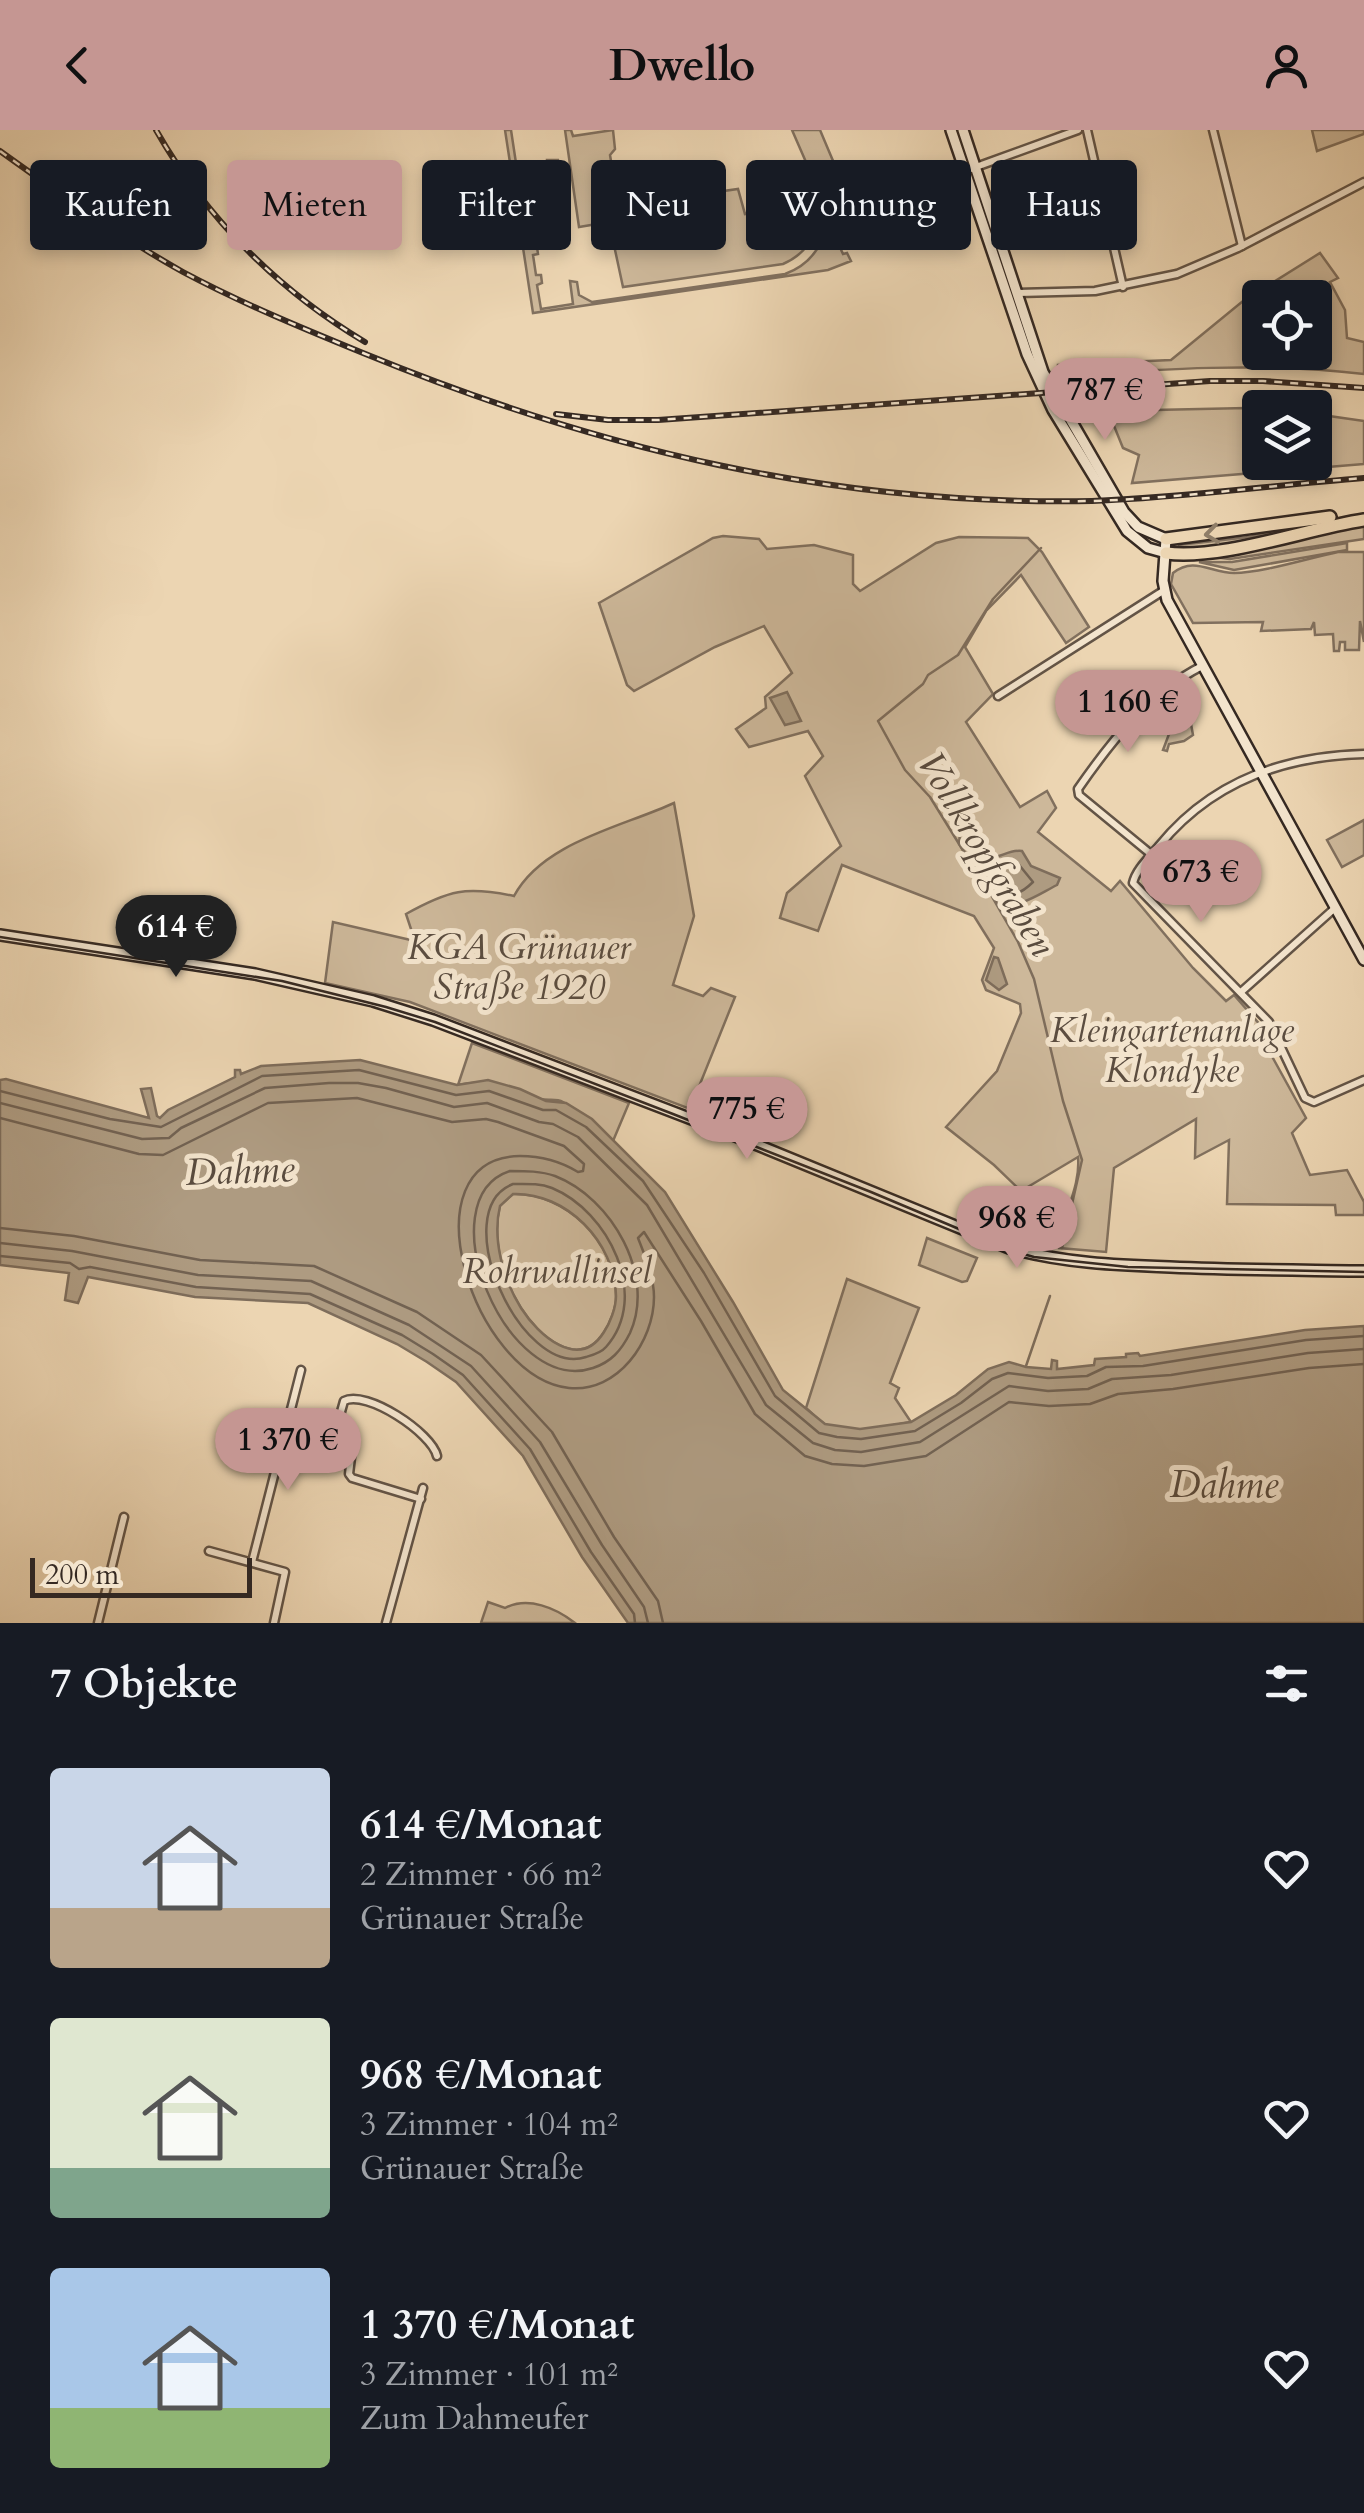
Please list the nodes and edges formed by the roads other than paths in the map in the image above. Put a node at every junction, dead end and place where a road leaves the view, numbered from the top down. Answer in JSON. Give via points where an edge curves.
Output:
{"nodes":[{"id":1,"x":950,"y":130,"type":"edge"},
{"id":2,"x":963,"y":130,"type":"edge"},
{"id":3,"x":1078,"y":130,"type":"edge"},
{"id":4,"x":1087,"y":130,"type":"edge"},
{"id":5,"x":1213,"y":130,"type":"edge"},
{"id":6,"x":965,"y":160,"type":"edge"},
{"id":7,"x":968,"y":160,"type":"edge"},
{"id":8,"x":971,"y":169,"type":"edge"},
{"id":9,"x":971,"y":172,"type":"edge"},
{"id":10,"x":971,"y":172,"type":"edge"},
{"id":11,"x":1364,"y":182,"type":"edge"},
{"id":12,"x":1242,"y":246,"type":"junction"},
{"id":13,"x":1122,"y":287,"type":"junction"},
{"id":14,"x":1018,"y":293,"type":"junction"},
{"id":15,"x":1364,"y":512,"type":"edge"},
{"id":16,"x":1364,"y":520,"type":"edge"},
{"id":17,"x":1166,"y":546,"type":"junction"},
{"id":18,"x":1163,"y":591,"type":"junction"},
{"id":19,"x":1202,"y":666,"type":"junction"},
{"id":20,"x":998,"y":696,"type":"dead end"},
{"id":21,"x":1364,"y":754,"type":"edge"},
{"id":22,"x":1261,"y":772,"type":"junction"},
{"id":23,"x":1152,"y":855,"type":"junction"},
{"id":24,"x":1335,"y":908,"type":"junction"},
{"id":25,"x":0,"y":935,"type":"edge"},
{"id":26,"x":1364,"y":960,"type":"edge"},
{"id":27,"x":1242,"y":992,"type":"junction"},
{"id":28,"x":1364,"y":1080,"type":"edge"},
{"id":29,"x":1364,"y":1271,"type":"edge"},
{"id":30,"x":302,"y":1370,"type":"dead end"},
{"id":31,"x":437,"y":1456,"type":"dead end"},
{"id":32,"x":424,"y":1488,"type":"dead end"},
{"id":33,"x":420,"y":1499,"type":"junction"},
{"id":34,"x":124,"y":1517,"type":"dead end"},
{"id":35,"x":209,"y":1551,"type":"dead end"},
{"id":36,"x":252,"y":1562,"type":"junction"},
{"id":37,"x":98,"y":1623,"type":"edge"},
{"id":38,"x":274,"y":1623,"type":"edge"},
{"id":39,"x":386,"y":1623,"type":"edge"}],
"edges":[{"from":1,"to":6,"type":"main road"},
{"from":2,"to":7,"type":"main road"},
{"from":3,"to":8,"type":"street"},
{"from":4,"to":13,"type":"street"},
{"from":5,"to":12,"type":"street"},
{"from":9,"to":14,"type":"main road"},
{"from":10,"to":17,"type":"main road","via":[[1027,354],[1052,410],[1128,532],[1148,548]]},
{"from":11,"to":12,"type":"street"},
{"from":12,"to":13,"type":"street","via":[[1177,274]]},
{"from":13,"to":14,"type":"street"},
{"from":14,"to":17,"type":"main road","via":[[1055,397],[1124,512]]},
{"from":15,"to":17,"type":"highway","one_way":true},
{"from":16,"to":17,"type":"highway","via":[[1196,553]]},
{"from":17,"to":18,"type":"main road"},
{"from":18,"to":19,"type":"main road"},
{"from":18,"to":20,"type":"street"},
{"from":19,"to":22,"type":"main road"},
{"from":19,"to":23,"type":"street","via":[[1153,697],[1078,789]]},
{"from":21,"to":22,"type":"street","via":[[1314,756]]},
{"from":22,"to":23,"type":"street","via":[[1190,812]]},
{"from":22,"to":24,"type":"main road"},
{"from":23,"to":27,"type":"street","via":[[1133,884]]},
{"from":24,"to":26,"type":"main road"},
{"from":24,"to":27,"type":"street"},
{"from":25,"to":29,"type":"main road","via":[[255,974],[374,1001],[1035,1256]]},
{"from":27,"to":28,"type":"street","via":[[1274,1029],[1309,1102]]},
{"from":30,"to":36,"type":"street"},
{"from":31,"to":33,"type":"street","via":[[398,1417],[360,1398],[344,1401],[334,1433],[352,1450],[349,1474]]},
{"from":32,"to":33,"type":"street"},
{"from":33,"to":39,"type":"street"},
{"from":34,"to":37,"type":"street"},
{"from":35,"to":36,"type":"street"},
{"from":36,"to":38,"type":"street","via":[[287,1576]]}]}
